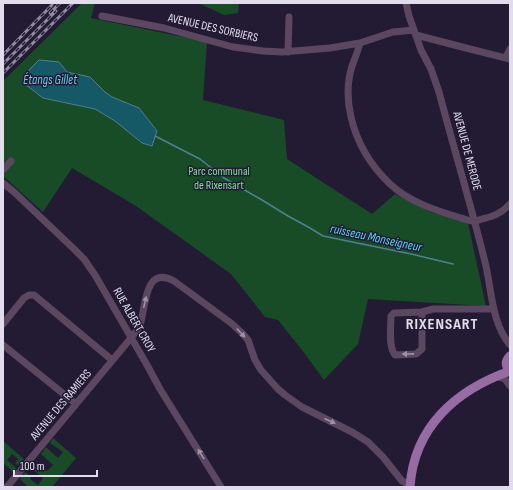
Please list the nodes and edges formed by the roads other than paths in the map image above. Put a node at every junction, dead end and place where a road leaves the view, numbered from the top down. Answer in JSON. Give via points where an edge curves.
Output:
{"nodes":[{"id":1,"x":406,"y":3,"type":"edge"},
{"id":2,"x":102,"y":16,"type":"dead end"},
{"id":3,"x":289,"y":16,"type":"dead end"},
{"id":4,"x":415,"y":32,"type":"junction"},
{"id":5,"x":360,"y":43,"type":"junction"},
{"id":6,"x":510,"y":48,"type":"edge"},
{"id":7,"x":288,"y":52,"type":"junction"},
{"id":8,"x":508,"y":58,"type":"edge"},
{"id":9,"x":11,"y":161,"type":"dead end"},
{"id":10,"x":3,"y":170,"type":"edge"},
{"id":11,"x":3,"y":183,"type":"edge"},
{"id":12,"x":510,"y":204,"type":"edge"},
{"id":13,"x":474,"y":222,"type":"junction"},
{"id":14,"x":494,"y":310,"type":"junction"},
{"id":15,"x":422,"y":312,"type":"junction"},
{"id":16,"x":3,"y":324,"type":"edge"},
{"id":17,"x":131,"y":338,"type":"junction"},
{"id":18,"x":3,"y":345,"type":"edge"},
{"id":19,"x":510,"y":345,"type":"edge"},
{"id":20,"x":510,"y":356,"type":"edge"},
{"id":21,"x":112,"y":360,"type":"junction"},
{"id":22,"x":510,"y":371,"type":"edge"},
{"id":23,"x":495,"y":376,"type":"junction"},
{"id":24,"x":510,"y":386,"type":"edge"},
{"id":25,"x":76,"y":404,"type":"junction"},
{"id":26,"x":410,"y":486,"type":"edge"},
{"id":27,"x":7,"y":487,"type":"edge"},
{"id":28,"x":221,"y":487,"type":"edge"}],
"edges":[{"from":1,"to":4,"type":"street","name":"AVENUE DE MERODE"},
{"from":2,"to":7,"type":"street","name":"AVENUE DES SORBIERS","via":[[164,28],[233,46]]},
{"from":3,"to":7,"type":"street"},
{"from":4,"to":5,"type":"street","name":"AVENUE DES SORBIERS","via":[[393,32]]},
{"from":4,"to":8,"type":"street"},
{"from":4,"to":13,"type":"street","name":"AVENUE DE MERODE","via":[[439,92]]},
{"from":5,"to":7,"type":"street","name":"AVENUE DES SORBIERS"},
{"from":5,"to":13,"type":"street","via":[[349,78],[348,102],[362,148],[391,185],[408,198]]},
{"from":6,"to":8,"type":"street"},
{"from":9,"to":10,"type":"street"},
{"from":11,"to":17,"type":"street","name":"RUE ALBERT CROY","via":[[84,260]]},
{"from":12,"to":13,"type":"street","via":[[496,215]]},
{"from":13,"to":14,"type":"street","name":"AVENUE DE MERODE"},
{"from":14,"to":15,"type":"street","via":[[433,309]]},
{"from":14,"to":19,"type":"street","name":"AVENUE DE MERODE","via":[[500,328]]},
{"from":15,"to":15,"type":"street","one_way":true,"via":[[422,350],[416,354],[395,355],[391,346],[391,316],[394,312]]},
{"from":16,"to":21,"type":"street","via":[[24,298],[34,295]]},
{"from":17,"to":21,"type":"street","name":"AVENUE DES RAMIERS"},
{"from":17,"to":26,"type":"street","name":"AVENUE DES RAMIERS","one_way":true,"via":[[140,326],[150,285],[154,280],[163,277],[174,281],[242,333],[248,340],[261,370],[278,389],[302,407],[368,442],[402,481]]},
{"from":28,"to":17,"type":"street","name":"RUE ALBERT CROY","one_way":true},
{"from":18,"to":25,"type":"street"},
{"from":20,"to":22,"type":"main road","via":[[506,364]]},
{"from":21,"to":25,"type":"street","name":"AVENUE DES RAMIERS"},
{"from":22,"to":23,"type":"main road"},
{"from":23,"to":24,"type":"street","via":[[505,379]]},
{"from":23,"to":26,"type":"main road","via":[[465,393],[439,415],[419,448]]},
{"from":25,"to":27,"type":"street","name":"AVENUE DES RAMIERS"}]}
